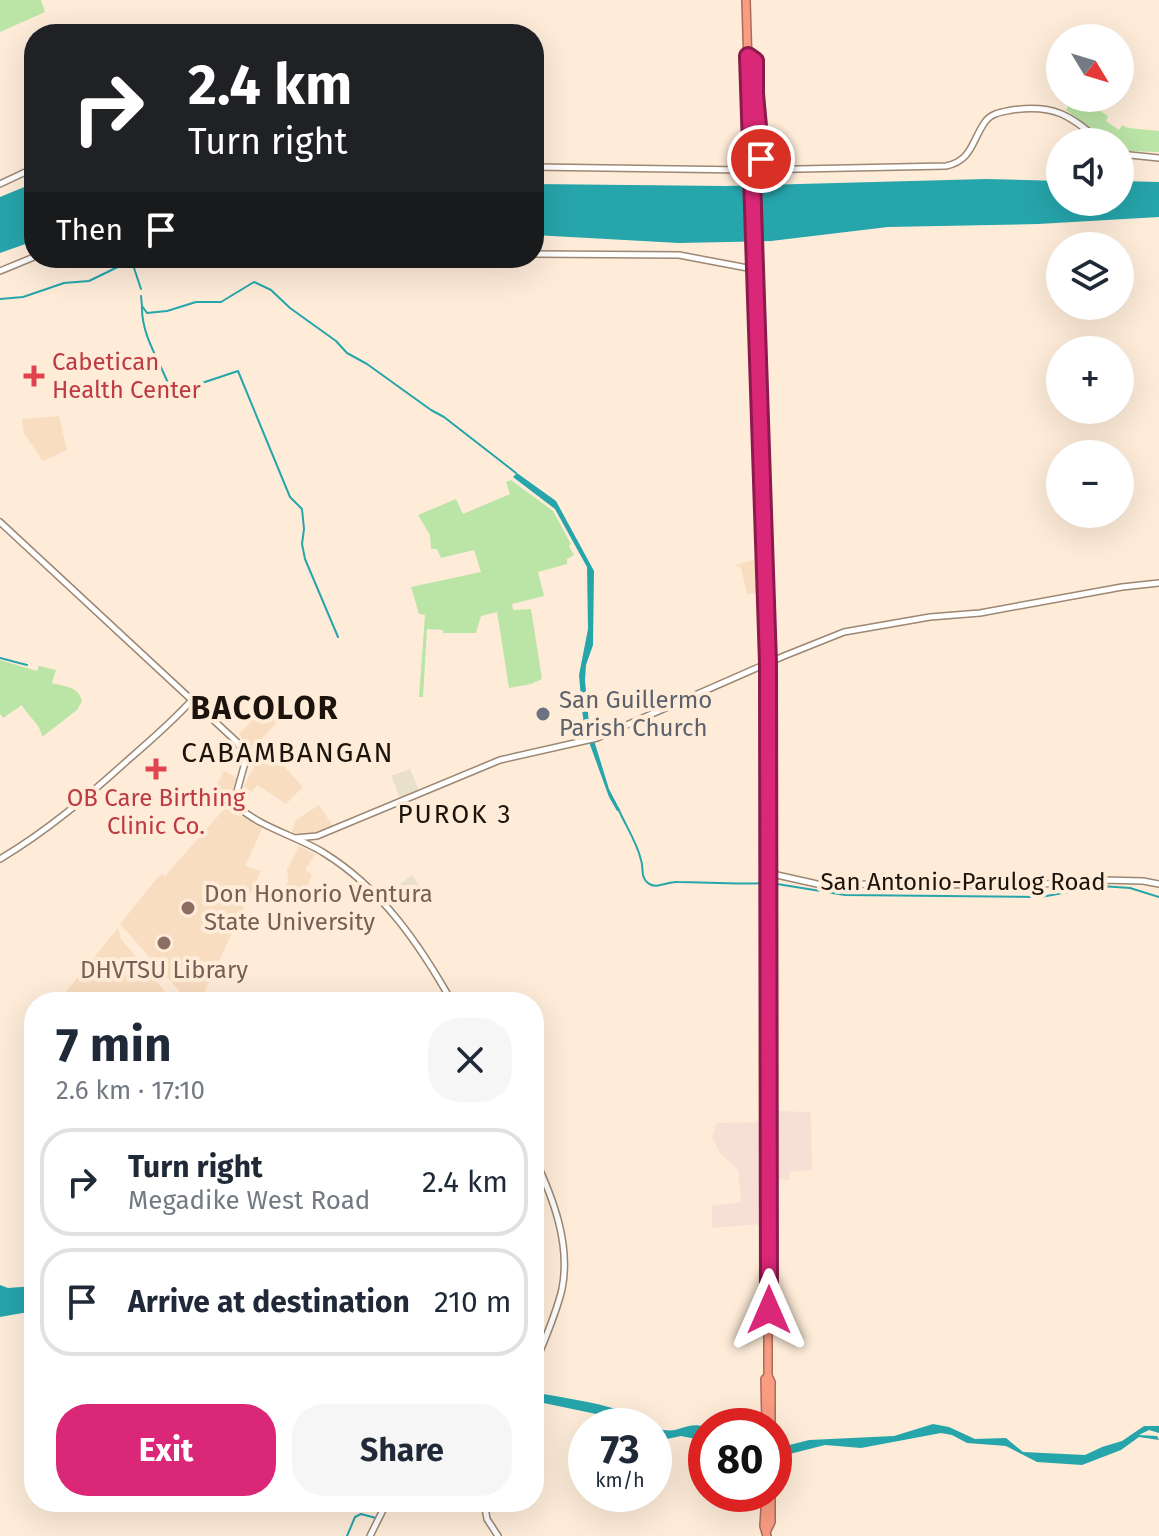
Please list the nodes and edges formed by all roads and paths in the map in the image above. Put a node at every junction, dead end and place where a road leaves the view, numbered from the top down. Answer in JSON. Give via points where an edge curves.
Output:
{"nodes":[{"id":1,"x":746,"y":0,"type":"edge"},
{"id":2,"x":748,"y":56,"type":"junction"},
{"id":3,"x":1083,"y":128,"type":"edge"},
{"id":4,"x":1134,"y":155,"type":"edge"},
{"id":5,"x":1159,"y":158,"type":"edge"},
{"id":6,"x":544,"y":167,"type":"edge"},
{"id":7,"x":762,"y":168,"type":"junction"},
{"id":8,"x":24,"y":173,"type":"edge"},
{"id":9,"x":0,"y":184,"type":"edge"},
{"id":10,"x":544,"y":254,"type":"edge"},
{"id":11,"x":24,"y":261,"type":"edge"},
{"id":12,"x":753,"y":269,"type":"junction"},
{"id":13,"x":0,"y":271,"type":"edge"},
{"id":14,"x":0,"y":522,"type":"edge"},
{"id":15,"x":1159,"y":583,"type":"edge"},
{"id":16,"x":768,"y":663,"type":"junction"},
{"id":17,"x":192,"y":700,"type":"junction"},
{"id":18,"x":317,"y":836,"type":"junction"},
{"id":19,"x":295,"y":838,"type":"junction"},
{"id":20,"x":318,"y":850,"type":"junction"},
{"id":21,"x":0,"y":859,"type":"edge"},
{"id":22,"x":768,"y":878,"type":"junction"},
{"id":23,"x":1159,"y":884,"type":"edge"},
{"id":24,"x":446,"y":992,"type":"edge"},
{"id":25,"x":544,"y":1182,"type":"edge"},
{"id":26,"x":544,"y":1339,"type":"edge"},
{"id":27,"x":767,"y":1408,"type":"edge"},
{"id":28,"x":382,"y":1512,"type":"edge"},
{"id":29,"x":486,"y":1512,"type":"edge"},
{"id":30,"x":770,"y":1512,"type":"edge"},
{"id":31,"x":767,"y":1533,"type":"edge"},
{"id":32,"x":370,"y":1536,"type":"edge"},
{"id":33,"x":498,"y":1536,"type":"edge"}],
"edges":[{"from":1,"to":2,"type":"highway"},
{"from":2,"to":7,"type":"street","via":[[755,61]]},
{"from":2,"to":12,"type":"highway","bridge":true},
{"from":3,"to":7,"type":"street","via":[[1063,113],[1024,109],[993,115],[965,158],[946,166]]},
{"from":4,"to":5,"type":"street"},
{"from":6,"to":7,"type":"street"},
{"from":8,"to":9,"type":"street"},
{"from":10,"to":12,"type":"street","via":[[679,255]]},
{"from":11,"to":13,"type":"street"},
{"from":12,"to":16,"type":"highway"},
{"from":14,"to":17,"type":"street"},
{"from":15,"to":16,"type":"street","via":[[844,632]]},
{"from":16,"to":18,"type":"street","via":[[591,740],[500,760]]},
{"from":16,"to":22,"type":"highway"},
{"from":17,"to":19,"type":"street","via":[[244,751],[237,806]]},
{"from":17,"to":21,"type":"street","via":[[44,832]]},
{"from":18,"to":19,"type":"street"},
{"from":18,"to":20,"type":"street"},
{"from":19,"to":20,"type":"street"},
{"from":20,"to":24,"type":"street","via":[[389,909]]},
{"from":22,"to":23,"type":"street","name":"San Antonio-Parulog Road","via":[[817,884]]},
{"from":22,"to":27,"type":"highway"},
{"from":25,"to":26,"type":"street","via":[[564,1256],[561,1292]]},
{"from":28,"to":32,"type":"street"},
{"from":29,"to":33,"type":"street"},
{"from":30,"to":31,"type":"highway"}]}
